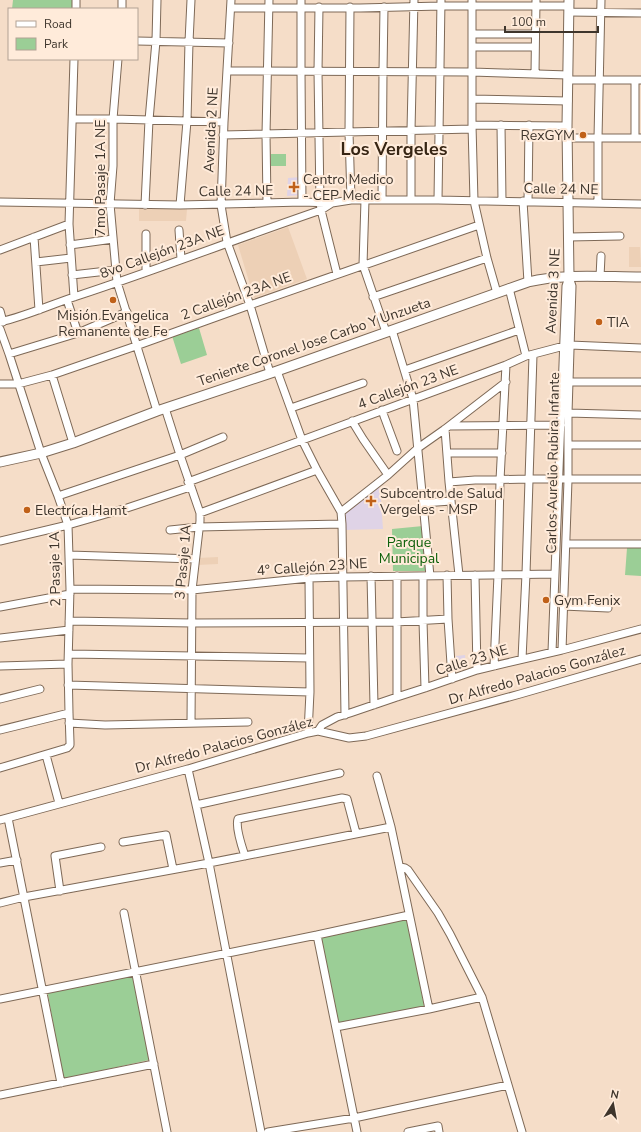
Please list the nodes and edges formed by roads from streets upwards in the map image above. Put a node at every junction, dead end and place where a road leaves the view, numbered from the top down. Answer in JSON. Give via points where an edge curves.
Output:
{"nodes":[{"id":1,"x":158,"y":0,"type":"edge"},
{"id":2,"x":191,"y":0,"type":"edge"},
{"id":3,"x":231,"y":0,"type":"edge"},
{"id":4,"x":602,"y":0,"type":"edge"},
{"id":5,"x":414,"y":3,"type":"edge"},
{"id":6,"x":441,"y":3,"type":"edge"},
{"id":7,"x":472,"y":3,"type":"edge"},
{"id":8,"x":536,"y":3,"type":"edge"},
{"id":9,"x":269,"y":4,"type":"edge"},
{"id":10,"x":301,"y":4,"type":"edge"},
{"id":11,"x":331,"y":4,"type":"edge"},
{"id":12,"x":360,"y":4,"type":"edge"},
{"id":13,"x":386,"y":5,"type":"edge"},
{"id":14,"x":569,"y":6,"type":"edge"},
{"id":15,"x":319,"y":7,"type":"junction"},
{"id":16,"x":350,"y":7,"type":"junction"},
{"id":17,"x":231,"y":8,"type":"junction"},
{"id":18,"x":601,"y":12,"type":"junction"},
{"id":19,"x":641,"y":13,"type":"edge"},
{"id":20,"x":472,"y":34,"type":"junction"},
{"id":21,"x":535,"y":34,"type":"junction"},
{"id":22,"x":138,"y":41,"type":"edge"},
{"id":23,"x":156,"y":41,"type":"junction"},
{"id":24,"x":188,"y":42,"type":"junction"},
{"id":25,"x":229,"y":43,"type":"junction"},
{"id":26,"x":472,"y":47,"type":"junction"},
{"id":27,"x":535,"y":47,"type":"junction"},
{"id":28,"x":74,"y":60,"type":"edge"},
{"id":29,"x":118,"y":60,"type":"edge"},
{"id":30,"x":227,"y":71,"type":"junction"},
{"id":31,"x":267,"y":71,"type":"junction"},
{"id":32,"x":301,"y":71,"type":"junction"},
{"id":33,"x":318,"y":71,"type":"junction"},
{"id":34,"x":350,"y":71,"type":"junction"},
{"id":35,"x":382,"y":72,"type":"junction"},
{"id":36,"x":412,"y":72,"type":"junction"},
{"id":37,"x":440,"y":72,"type":"junction"},
{"id":38,"x":472,"y":72,"type":"junction"},
{"id":39,"x":535,"y":74,"type":"junction"},
{"id":40,"x":568,"y":77,"type":"junction"},
{"id":41,"x":599,"y":80,"type":"junction"},
{"id":42,"x":638,"y":80,"type":"edge"},
{"id":43,"x":472,"y":99,"type":"junction"},
{"id":44,"x":568,"y":101,"type":"junction"},
{"id":45,"x":73,"y":119,"type":"junction"},
{"id":46,"x":113,"y":119,"type":"junction"},
{"id":47,"x":149,"y":120,"type":"junction"},
{"id":48,"x":187,"y":121,"type":"junction"},
{"id":49,"x":224,"y":122,"type":"junction"},
{"id":50,"x":501,"y":125,"type":"junction"},
{"id":51,"x":529,"y":125,"type":"junction"},
{"id":52,"x":567,"y":126,"type":"junction"},
{"id":53,"x":472,"y":127,"type":"junction"},
{"id":54,"x":439,"y":129,"type":"junction"},
{"id":55,"x":411,"y":130,"type":"junction"},
{"id":56,"x":382,"y":131,"type":"junction"},
{"id":57,"x":320,"y":132,"type":"junction"},
{"id":58,"x":350,"y":132,"type":"junction"},
{"id":59,"x":301,"y":133,"type":"junction"},
{"id":60,"x":266,"y":134,"type":"junction"},
{"id":61,"x":223,"y":135,"type":"junction"},
{"id":62,"x":567,"y":138,"type":"junction"},
{"id":63,"x":598,"y":138,"type":"junction"},
{"id":64,"x":638,"y":138,"type":"edge"},
{"id":65,"x":351,"y":200,"type":"junction"},
{"id":66,"x":365,"y":200,"type":"junction"},
{"id":67,"x":382,"y":200,"type":"junction"},
{"id":68,"x":411,"y":200,"type":"junction"},
{"id":69,"x":438,"y":200,"type":"junction"},
{"id":70,"x":474,"y":201,"type":"junction"},
{"id":71,"x":502,"y":201,"type":"junction"},
{"id":72,"x":0,"y":202,"type":"edge"},
{"id":73,"x":302,"y":202,"type":"junction"},
{"id":74,"x":525,"y":202,"type":"junction"},
{"id":75,"x":69,"y":203,"type":"junction"},
{"id":76,"x":267,"y":203,"type":"junction"},
{"id":77,"x":568,"y":203,"type":"junction"},
{"id":78,"x":598,"y":203,"type":"junction"},
{"id":79,"x":110,"y":204,"type":"junction"},
{"id":80,"x":641,"y":204,"type":"edge"},
{"id":81,"x":145,"y":205,"type":"junction"},
{"id":82,"x":180,"y":205,"type":"junction"},
{"id":83,"x":221,"y":205,"type":"junction"},
{"id":84,"x":320,"y":206,"type":"junction"},
{"id":85,"x":69,"y":224,"type":"junction"},
{"id":86,"x":479,"y":225,"type":"junction"},
{"id":87,"x":179,"y":230,"type":"dead end"},
{"id":88,"x":146,"y":234,"type":"dead end"},
{"id":89,"x":620,"y":236,"type":"dead end"},
{"id":90,"x":34,"y":237,"type":"junction"},
{"id":91,"x":569,"y":237,"type":"junction"},
{"id":92,"x":113,"y":239,"type":"junction"},
{"id":93,"x":227,"y":242,"type":"junction"},
{"id":94,"x":70,"y":245,"type":"junction"},
{"id":95,"x":0,"y":250,"type":"edge"},
{"id":96,"x":601,"y":256,"type":"dead end"},
{"id":97,"x":71,"y":258,"type":"junction"},
{"id":98,"x":486,"y":258,"type":"junction"},
{"id":99,"x":181,"y":259,"type":"junction"},
{"id":100,"x":36,"y":262,"type":"junction"},
{"id":101,"x":363,"y":265,"type":"junction"},
{"id":102,"x":116,"y":270,"type":"junction"},
{"id":103,"x":146,"y":272,"type":"junction"},
{"id":104,"x":337,"y":274,"type":"junction"},
{"id":105,"x":72,"y":275,"type":"junction"},
{"id":106,"x":569,"y":277,"type":"junction"},
{"id":107,"x":600,"y":277,"type":"junction"},
{"id":108,"x":641,"y":277,"type":"edge"},
{"id":109,"x":117,"y":282,"type":"junction"},
{"id":110,"x":528,"y":282,"type":"junction"},
{"id":111,"x":509,"y":288,"type":"junction"},
{"id":112,"x":497,"y":292,"type":"junction"},
{"id":113,"x":74,"y":297,"type":"junction"},
{"id":114,"x":373,"y":297,"type":"junction"},
{"id":115,"x":67,"y":300,"type":"junction"},
{"id":116,"x":250,"y":305,"type":"junction"},
{"id":117,"x":39,"y":310,"type":"junction"},
{"id":118,"x":0,"y":311,"type":"edge"},
{"id":119,"x":127,"y":312,"type":"junction"},
{"id":120,"x":1,"y":322,"type":"edge"},
{"id":121,"x":0,"y":329,"type":"edge"},
{"id":122,"x":519,"y":330,"type":"junction"},
{"id":123,"x":389,"y":331,"type":"junction"},
{"id":124,"x":78,"y":333,"type":"junction"},
{"id":125,"x":136,"y":346,"type":"junction"},
{"id":126,"x":567,"y":346,"type":"junction"},
{"id":127,"x":641,"y":348,"type":"edge"},
{"id":128,"x":9,"y":354,"type":"junction"},
{"id":129,"x":530,"y":356,"type":"junction"},
{"id":130,"x":506,"y":366,"type":"junction"},
{"id":131,"x":405,"y":370,"type":"junction"},
{"id":132,"x":274,"y":372,"type":"junction"},
{"id":133,"x":52,"y":375,"type":"junction"},
{"id":134,"x":506,"y":382,"type":"junction"},
{"id":135,"x":569,"y":382,"type":"junction"},
{"id":136,"x":641,"y":382,"type":"edge"},
{"id":137,"x":363,"y":383,"type":"dead end"},
{"id":138,"x":0,"y":384,"type":"edge"},
{"id":139,"x":18,"y":384,"type":"junction"},
{"id":140,"x":413,"y":399,"type":"junction"},
{"id":141,"x":291,"y":408,"type":"junction"},
{"id":142,"x":161,"y":410,"type":"junction"},
{"id":143,"x":382,"y":410,"type":"junction"},
{"id":144,"x":568,"y":413,"type":"junction"},
{"id":145,"x":641,"y":415,"type":"edge"},
{"id":146,"x":352,"y":421,"type":"junction"},
{"id":147,"x":531,"y":425,"type":"junction"},
{"id":148,"x":561,"y":425,"type":"junction"},
{"id":149,"x":503,"y":426,"type":"junction"},
{"id":150,"x":447,"y":427,"type":"junction"},
{"id":151,"x":223,"y":437,"type":"dead end"},
{"id":152,"x":302,"y":440,"type":"junction"},
{"id":153,"x":73,"y":443,"type":"junction"},
{"id":154,"x":568,"y":445,"type":"junction"},
{"id":155,"x":641,"y":445,"type":"edge"},
{"id":156,"x":418,"y":448,"type":"junction"},
{"id":157,"x":397,"y":451,"type":"dead end"},
{"id":158,"x":41,"y":453,"type":"junction"},
{"id":159,"x":447,"y":453,"type":"junction"},
{"id":160,"x":502,"y":453,"type":"junction"},
{"id":161,"x":180,"y":455,"type":"junction"},
{"id":162,"x":0,"y":462,"type":"edge"},
{"id":163,"x":317,"y":470,"type":"junction"},
{"id":164,"x":388,"y":475,"type":"junction"},
{"id":165,"x":529,"y":479,"type":"junction"},
{"id":166,"x":641,"y":479,"type":"edge"},
{"id":167,"x":500,"y":480,"type":"junction"},
{"id":168,"x":559,"y":480,"type":"junction"},
{"id":169,"x":568,"y":480,"type":"junction"},
{"id":170,"x":449,"y":482,"type":"junction"},
{"id":171,"x":189,"y":484,"type":"junction"},
{"id":172,"x":58,"y":496,"type":"junction"},
{"id":173,"x":451,"y":501,"type":"junction"},
{"id":174,"x":423,"y":503,"type":"junction"},
{"id":175,"x":341,"y":512,"type":"junction"},
{"id":176,"x":200,"y":513,"type":"junction"},
{"id":177,"x":342,"y":524,"type":"junction"},
{"id":178,"x":68,"y":525,"type":"junction"},
{"id":179,"x":199,"y":527,"type":"junction"},
{"id":180,"x":170,"y":530,"type":"dead end"},
{"id":181,"x":0,"y":541,"type":"edge"},
{"id":182,"x":566,"y":544,"type":"junction"},
{"id":183,"x":641,"y":544,"type":"edge"},
{"id":184,"x":69,"y":555,"type":"junction"},
{"id":185,"x":195,"y":559,"type":"junction"},
{"id":186,"x":526,"y":574,"type":"junction"},
{"id":187,"x":555,"y":574,"type":"junction"},
{"id":188,"x":447,"y":575,"type":"junction"},
{"id":189,"x":459,"y":575,"type":"junction"},
{"id":190,"x":475,"y":575,"type":"junction"},
{"id":191,"x":498,"y":575,"type":"junction"},
{"id":192,"x":371,"y":576,"type":"junction"},
{"id":193,"x":397,"y":576,"type":"junction"},
{"id":194,"x":426,"y":576,"type":"junction"},
{"id":195,"x":343,"y":577,"type":"junction"},
{"id":196,"x":309,"y":578,"type":"junction"},
{"id":197,"x":192,"y":590,"type":"junction"},
{"id":198,"x":70,"y":591,"type":"junction"},
{"id":199,"x":563,"y":606,"type":"junction"},
{"id":200,"x":0,"y":607,"type":"edge"},
{"id":201,"x":608,"y":608,"type":"dead end"},
{"id":202,"x":448,"y":620,"type":"junction"},
{"id":203,"x":69,"y":621,"type":"junction"},
{"id":204,"x":309,"y":622,"type":"junction"},
{"id":205,"x":343,"y":622,"type":"junction"},
{"id":206,"x":372,"y":622,"type":"junction"},
{"id":207,"x":396,"y":622,"type":"junction"},
{"id":208,"x":423,"y":622,"type":"junction"},
{"id":209,"x":192,"y":623,"type":"junction"},
{"id":210,"x":641,"y":629,"type":"edge"},
{"id":211,"x":68,"y":630,"type":"junction"},
{"id":212,"x":0,"y":638,"type":"edge"},
{"id":213,"x":562,"y":650,"type":"junction"},
{"id":214,"x":552,"y":652,"type":"junction"},
{"id":215,"x":69,"y":654,"type":"junction"},
{"id":216,"x":191,"y":657,"type":"junction"},
{"id":217,"x":309,"y":658,"type":"junction"},
{"id":218,"x":522,"y":659,"type":"junction"},
{"id":219,"x":641,"y":659,"type":"edge"},
{"id":220,"x":68,"y":664,"type":"junction"},
{"id":221,"x":0,"y":666,"type":"edge"},
{"id":222,"x":494,"y":666,"type":"junction"},
{"id":223,"x":476,"y":670,"type":"junction"},
{"id":224,"x":452,"y":679,"type":"junction"},
{"id":225,"x":68,"y":685,"type":"junction"},
{"id":226,"x":425,"y":688,"type":"junction"},
{"id":227,"x":40,"y":689,"type":"dead end"},
{"id":228,"x":191,"y":689,"type":"junction"},
{"id":229,"x":310,"y":692,"type":"junction"},
{"id":230,"x":397,"y":697,"type":"junction"},
{"id":231,"x":0,"y":699,"type":"edge"},
{"id":232,"x":374,"y":705,"type":"junction"},
{"id":233,"x":69,"y":713,"type":"junction"},
{"id":234,"x":345,"y":714,"type":"junction"},
{"id":235,"x":248,"y":722,"type":"dead end"},
{"id":236,"x":69,"y":723,"type":"junction"},
{"id":237,"x":191,"y":723,"type":"junction"},
{"id":238,"x":0,"y":730,"type":"edge"},
{"id":239,"x":318,"y":731,"type":"junction"},
{"id":240,"x":308,"y":733,"type":"junction"},
{"id":241,"x":46,"y":755,"type":"junction"},
{"id":242,"x":0,"y":768,"type":"edge"},
{"id":243,"x":188,"y":769,"type":"junction"},
{"id":244,"x":340,"y":773,"type":"dead end"},
{"id":245,"x":377,"y":776,"type":"dead end"},
{"id":246,"x":59,"y":803,"type":"junction"},
{"id":247,"x":196,"y":805,"type":"junction"},
{"id":248,"x":8,"y":818,"type":"junction"},
{"id":249,"x":0,"y":820,"type":"edge"},
{"id":250,"x":391,"y":827,"type":"junction"},
{"id":251,"x":356,"y":833,"type":"junction"},
{"id":252,"x":123,"y":842,"type":"dead end"},
{"id":253,"x":101,"y":847,"type":"dead end"},
{"id":254,"x":244,"y":856,"type":"junction"},
{"id":255,"x":17,"y":860,"type":"junction"},
{"id":256,"x":210,"y":863,"type":"junction"},
{"id":257,"x":0,"y":864,"type":"edge"},
{"id":258,"x":400,"y":867,"type":"junction"},
{"id":259,"x":173,"y":870,"type":"junction"},
{"id":260,"x":60,"y":891,"type":"junction"},
{"id":261,"x":24,"y":897,"type":"junction"},
{"id":262,"x":0,"y":902,"type":"edge"},
{"id":263,"x":124,"y":913,"type":"dead end"},
{"id":264,"x":409,"y":915,"type":"junction"},
{"id":265,"x":317,"y":935,"type":"junction"},
{"id":266,"x":226,"y":954,"type":"junction"},
{"id":267,"x":135,"y":972,"type":"junction"},
{"id":268,"x":43,"y":990,"type":"junction"},
{"id":269,"x":482,"y":997,"type":"junction"},
{"id":270,"x":0,"y":999,"type":"edge"},
{"id":271,"x":429,"y":1009,"type":"junction"},
{"id":272,"x":336,"y":1027,"type":"junction"},
{"id":273,"x":154,"y":1064,"type":"junction"},
{"id":274,"x":61,"y":1083,"type":"junction"},
{"id":275,"x":508,"y":1085,"type":"junction"},
{"id":276,"x":0,"y":1095,"type":"edge"},
{"id":277,"x":354,"y":1118,"type":"junction"},
{"id":278,"x":167,"y":1132,"type":"edge"},
{"id":279,"x":261,"y":1132,"type":"edge"},
{"id":280,"x":268,"y":1132,"type":"edge"},
{"id":281,"x":357,"y":1132,"type":"edge"},
{"id":282,"x":408,"y":1132,"type":"edge"},
{"id":283,"x":438,"y":1132,"type":"edge"},
{"id":284,"x":522,"y":1132,"type":"edge"}],
"edges":[{"from":1,"to":23,"type":"street"},
{"from":2,"to":24,"type":"street"},
{"from":3,"to":17,"type":"street","name":"Avenida 2 NE"},
{"from":4,"to":18,"type":"street"},
{"from":5,"to":6,"type":"street"},
{"from":5,"to":13,"type":"street"},
{"from":5,"to":36,"type":"street"},
{"from":6,"to":7,"type":"street"},
{"from":6,"to":37,"type":"street"},
{"from":7,"to":8,"type":"street"},
{"from":7,"to":20,"type":"street"},
{"from":8,"to":14,"type":"street"},
{"from":8,"to":21,"type":"street"},
{"from":9,"to":10,"type":"street"},
{"from":9,"to":17,"type":"street"},
{"from":9,"to":31,"type":"street"},
{"from":10,"to":15,"type":"street"},
{"from":10,"to":32,"type":"street"},
{"from":11,"to":15,"type":"street"},
{"from":11,"to":16,"type":"street"},
{"from":12,"to":13,"type":"street"},
{"from":12,"to":16,"type":"street"},
{"from":13,"to":35,"type":"street"},
{"from":14,"to":18,"type":"street"},
{"from":14,"to":40,"type":"street"},
{"from":15,"to":33,"type":"street"},
{"from":16,"to":34,"type":"street"},
{"from":17,"to":25,"type":"street","name":"Avenida 2 NE"},
{"from":18,"to":19,"type":"street"},
{"from":18,"to":41,"type":"street"},
{"from":20,"to":21,"type":"street"},
{"from":20,"to":26,"type":"street"},
{"from":21,"to":27,"type":"street"},
{"from":22,"to":23,"type":"street"},
{"from":23,"to":24,"type":"street"},
{"from":23,"to":47,"type":"street"},
{"from":24,"to":25,"type":"street"},
{"from":24,"to":48,"type":"street"},
{"from":25,"to":30,"type":"street","name":"Avenida 2 NE"},
{"from":26,"to":27,"type":"street"},
{"from":26,"to":38,"type":"street"},
{"from":27,"to":39,"type":"street"},
{"from":28,"to":45,"type":"street"},
{"from":29,"to":46,"type":"street","name":"7mo Pasaje 1A NE"},
{"from":30,"to":31,"type":"street"},
{"from":30,"to":49,"type":"street","name":"Avenida 2 NE"},
{"from":31,"to":32,"type":"street"},
{"from":31,"to":60,"type":"street"},
{"from":32,"to":33,"type":"street"},
{"from":32,"to":59,"type":"street"},
{"from":33,"to":34,"type":"street"},
{"from":33,"to":57,"type":"street"},
{"from":34,"to":35,"type":"street"},
{"from":34,"to":58,"type":"street"},
{"from":35,"to":36,"type":"street"},
{"from":35,"to":56,"type":"street"},
{"from":36,"to":37,"type":"street"},
{"from":36,"to":55,"type":"street"},
{"from":37,"to":38,"type":"street"},
{"from":37,"to":54,"type":"street"},
{"from":38,"to":39,"type":"street"},
{"from":38,"to":43,"type":"street"},
{"from":39,"to":40,"type":"street"},
{"from":40,"to":41,"type":"street"},
{"from":40,"to":44,"type":"street"},
{"from":41,"to":42,"type":"street"},
{"from":41,"to":63,"type":"street"},
{"from":42,"to":64,"type":"street"},
{"from":43,"to":44,"type":"street"},
{"from":43,"to":53,"type":"street"},
{"from":44,"to":52,"type":"street"},
{"from":45,"to":46,"type":"street"},
{"from":45,"to":75,"type":"street"},
{"from":46,"to":47,"type":"street"},
{"from":46,"to":79,"type":"street","name":"7mo Pasaje 1A NE"},
{"from":47,"to":48,"type":"street"},
{"from":47,"to":81,"type":"street"},
{"from":48,"to":49,"type":"street"},
{"from":48,"to":82,"type":"street"},
{"from":49,"to":61,"type":"street","name":"Avenida 2 NE"},
{"from":50,"to":51,"type":"street"},
{"from":50,"to":53,"type":"street"},
{"from":50,"to":71,"type":"street"},
{"from":51,"to":52,"type":"street"},
{"from":51,"to":74,"type":"street"},
{"from":52,"to":62,"type":"street"},
{"from":53,"to":54,"type":"street"},
{"from":53,"to":70,"type":"street"},
{"from":54,"to":55,"type":"street"},
{"from":54,"to":69,"type":"street"},
{"from":55,"to":56,"type":"street"},
{"from":55,"to":68,"type":"street"},
{"from":56,"to":58,"type":"street"},
{"from":56,"to":67,"type":"street"},
{"from":57,"to":58,"type":"street"},
{"from":57,"to":59,"type":"street"},
{"from":57,"to":84,"type":"street"},
{"from":58,"to":65,"type":"street"},
{"from":59,"to":60,"type":"street"},
{"from":59,"to":73,"type":"street"},
{"from":60,"to":61,"type":"street"},
{"from":60,"to":76,"type":"street"},
{"from":61,"to":83,"type":"street","name":"Avenida 2 NE"},
{"from":62,"to":63,"type":"street"},
{"from":62,"to":77,"type":"street"},
{"from":63,"to":64,"type":"street"},
{"from":63,"to":78,"type":"street"},
{"from":65,"to":66,"type":"street","name":"Calle 24 NE"},
{"from":65,"to":84,"type":"street","name":"Calle 24 NE"},
{"from":66,"to":67,"type":"street","name":"Calle 24 NE"},
{"from":66,"to":101,"type":"street"},
{"from":67,"to":68,"type":"street","name":"Calle 24 NE"},
{"from":68,"to":69,"type":"street","name":"Calle 24 NE"},
{"from":69,"to":70,"type":"street","name":"Calle 24 NE"},
{"from":70,"to":71,"type":"street","name":"Calle 24 NE"},
{"from":70,"to":86,"type":"street"},
{"from":71,"to":74,"type":"street","name":"Calle 24 NE"},
{"from":72,"to":75,"type":"street","name":"Calle 24 NE"},
{"from":73,"to":76,"type":"street","name":"Calle 24 NE"},
{"from":73,"to":84,"type":"street","name":"Calle 24 NE"},
{"from":74,"to":77,"type":"street","name":"Calle 24 NE"},
{"from":74,"to":110,"type":"street"},
{"from":75,"to":79,"type":"street","name":"Calle 24 NE"},
{"from":75,"to":85,"type":"street"},
{"from":76,"to":83,"type":"street","name":"Calle 24 NE"},
{"from":77,"to":78,"type":"street","name":"Calle 24 NE"},
{"from":77,"to":91,"type":"street"},
{"from":78,"to":80,"type":"street","name":"Calle 24 NE"},
{"from":79,"to":81,"type":"street","name":"Calle 24 NE"},
{"from":79,"to":92,"type":"street","name":"7mo Pasaje 1A NE"},
{"from":81,"to":82,"type":"street","name":"Calle 24 NE"},
{"from":82,"to":83,"type":"street","name":"Calle 24 NE"},
{"from":83,"to":93,"type":"street","name":"Avenida 2 NE"},
{"from":84,"to":93,"type":"street","name":"8vo Callejón 23A NE"},
{"from":84,"to":104,"type":"street"},
{"from":85,"to":90,"type":"street"},
{"from":85,"to":94,"type":"street"},
{"from":86,"to":98,"type":"street"},
{"from":86,"to":101,"type":"street","name":"2 Callejón 23A NE"},
{"from":87,"to":99,"type":"street"},
{"from":88,"to":103,"type":"street"},
{"from":89,"to":91,"type":"street"},
{"from":90,"to":95,"type":"street"},
{"from":90,"to":100,"type":"street"},
{"from":91,"to":106,"type":"street","name":"Avenida 3 NE"},
{"from":92,"to":94,"type":"street"},
{"from":92,"to":102,"type":"street","name":"7mo Pasaje 1A NE"},
{"from":93,"to":99,"type":"street","name":"8vo Callejón 23A NE"},
{"from":93,"to":116,"type":"street","name":"Avenida 2 NE"},
{"from":94,"to":97,"type":"street"},
{"from":96,"to":107,"type":"street"},
{"from":97,"to":100,"type":"street"},
{"from":97,"to":105,"type":"street"},
{"from":98,"to":112,"type":"street"},
{"from":98,"to":114,"type":"street"},
{"from":99,"to":103,"type":"street","name":"8vo Callejón 23A NE"},
{"from":100,"to":117,"type":"street"},
{"from":101,"to":104,"type":"street","name":"2 Callejón 23A NE"},
{"from":101,"to":114,"type":"street"},
{"from":102,"to":105,"type":"street"},
{"from":102,"to":109,"type":"street","name":"7mo Pasaje 1A NE"},
{"from":103,"to":109,"type":"street","name":"8vo Callejón 23A NE"},
{"from":104,"to":116,"type":"street","name":"2 Callejón 23A NE"},
{"from":105,"to":113,"type":"street"},
{"from":106,"to":107,"type":"street","name":"Teniente Coronel Jose Carbo Y Unzueta"},
{"from":106,"to":110,"type":"street","name":"Teniente Coronel Jose Carbo Y Unzueta"},
{"from":106,"to":126,"type":"street","name":"Avenida 3 NE","via":[[566,286]]},
{"from":107,"to":108,"type":"street","name":"Teniente Coronel Jose Carbo Y Unzueta"},
{"from":109,"to":113,"type":"street","name":"8vo Callejón 23A NE"},
{"from":109,"to":119,"type":"street","name":"7mo Pasaje 1A NE"},
{"from":110,"to":111,"type":"street","name":"Teniente Coronel Jose Carbo Y Unzueta"},
{"from":111,"to":112,"type":"street","name":"Teniente Coronel Jose Carbo Y Unzueta"},
{"from":111,"to":122,"type":"street"},
{"from":112,"to":123,"type":"street","name":"Teniente Coronel Jose Carbo Y Unzueta"},
{"from":113,"to":115,"type":"street","name":"8vo Callejón 23A NE"},
{"from":114,"to":123,"type":"street"},
{"from":115,"to":117,"type":"street","name":"8vo Callejón 23A NE"},
{"from":115,"to":124,"type":"street"},
{"from":116,"to":125,"type":"street","name":"2 Callejón 23A NE"},
{"from":116,"to":132,"type":"street","name":"Avenida 2 NE"},
{"from":117,"to":120,"type":"street","name":"8vo Callejón 23A NE"},
{"from":118,"to":120,"type":"street"},
{"from":119,"to":124,"type":"street"},
{"from":119,"to":125,"type":"street","name":"7mo Pasaje 1A NE"},
{"from":121,"to":128,"type":"street","name":"2 Pasaje 1A"},
{"from":122,"to":129,"type":"street"},
{"from":122,"to":131,"type":"street"},
{"from":123,"to":131,"type":"street"},
{"from":123,"to":132,"type":"street","name":"Teniente Coronel Jose Carbo Y Unzueta"},
{"from":124,"to":128,"type":"street"},
{"from":125,"to":133,"type":"street","name":"2 Callejón 23A NE"},
{"from":125,"to":142,"type":"street","name":"7mo Pasaje 1A NE"},
{"from":126,"to":127,"type":"street","name":"4 Callejón 23 NE"},
{"from":126,"to":129,"type":"street","name":"4 Callejón 23 NE"},
{"from":126,"to":135,"type":"street","name":"Carlos Aurelio Rubira Infante"},
{"from":126,"to":148,"type":"street","name":"Carlos Aurelio Rubira Infante"},
{"from":128,"to":139,"type":"street","name":"2 Pasaje 1A"},
{"from":129,"to":130,"type":"street","name":"4 Callejón 23 NE"},
{"from":129,"to":147,"type":"street"},
{"from":130,"to":134,"type":"street"},
{"from":130,"to":140,"type":"street","name":"4 Callejón 23 NE"},
{"from":131,"to":140,"type":"street"},
{"from":132,"to":141,"type":"street","name":"Avenida 2 NE"},
{"from":132,"to":142,"type":"street","name":"Teniente Coronel Jose Carbo Y Unzueta"},
{"from":133,"to":139,"type":"street","name":"2 Callejón 23A NE"},
{"from":133,"to":153,"type":"street"},
{"from":134,"to":149,"type":"street"},
{"from":134,"to":150,"type":"street"},
{"from":135,"to":136,"type":"street"},
{"from":135,"to":144,"type":"street","name":"Carlos Aurelio Rubira Infante"},
{"from":137,"to":141,"type":"street"},
{"from":138,"to":139,"type":"street","name":"2 Callejón 23A NE"},
{"from":139,"to":158,"type":"street","name":"2 Pasaje 1A"},
{"from":140,"to":143,"type":"street","name":"4 Callejón 23 NE"},
{"from":140,"to":156,"type":"street"},
{"from":141,"to":152,"type":"street","name":"Avenida 2 NE"},
{"from":142,"to":153,"type":"street","name":"Teniente Coronel Jose Carbo Y Unzueta"},
{"from":142,"to":161,"type":"street","name":"3 Pasaje 1A"},
{"from":143,"to":146,"type":"street","name":"4 Callejón 23 NE"},
{"from":143,"to":157,"type":"street"},
{"from":144,"to":145,"type":"street"},
{"from":144,"to":154,"type":"street","name":"Carlos Aurelio Rubira Infante"},
{"from":146,"to":152,"type":"street","name":"4 Callejón 23 NE"},
{"from":146,"to":164,"type":"street"},
{"from":147,"to":148,"type":"street"},
{"from":147,"to":149,"type":"street"},
{"from":147,"to":165,"type":"street"},
{"from":148,"to":168,"type":"street","name":"Carlos Aurelio Rubira Infante"},
{"from":149,"to":150,"type":"street"},
{"from":149,"to":160,"type":"street"},
{"from":150,"to":156,"type":"street"},
{"from":150,"to":159,"type":"street"},
{"from":151,"to":161,"type":"street"},
{"from":152,"to":163,"type":"street","name":"Avenida 2 NE"},
{"from":152,"to":171,"type":"street","name":"4 Callejón 23 NE"},
{"from":153,"to":158,"type":"street","name":"Teniente Coronel Jose Carbo Y Unzueta"},
{"from":154,"to":155,"type":"street"},
{"from":154,"to":169,"type":"street","name":"Carlos Aurelio Rubira Infante"},
{"from":156,"to":164,"type":"street"},
{"from":156,"to":174,"type":"street"},
{"from":158,"to":162,"type":"street","name":"Teniente Coronel Jose Carbo Y Unzueta"},
{"from":158,"to":172,"type":"street","name":"2 Pasaje 1A"},
{"from":159,"to":160,"type":"street"},
{"from":159,"to":170,"type":"street"},
{"from":160,"to":167,"type":"street"},
{"from":161,"to":171,"type":"street","name":"3 Pasaje 1A"},
{"from":161,"to":172,"type":"street"},
{"from":163,"to":175,"type":"street","name":"Avenida 2 NE"},
{"from":163,"to":176,"type":"street"},
{"from":164,"to":175,"type":"street"},
{"from":165,"to":167,"type":"street"},
{"from":165,"to":168,"type":"street"},
{"from":165,"to":186,"type":"street"},
{"from":166,"to":169,"type":"street"},
{"from":167,"to":170,"type":"street"},
{"from":167,"to":191,"type":"street"},
{"from":168,"to":169,"type":"street"},
{"from":168,"to":187,"type":"street","name":"Carlos Aurelio Rubira Infante"},
{"from":169,"to":182,"type":"street","name":"Carlos Aurelio Rubira Infante"},
{"from":170,"to":173,"type":"street"},
{"from":171,"to":176,"type":"street","name":"3 Pasaje 1A"},
{"from":171,"to":178,"type":"street","name":"4 Callejón 23 NE","via":[[127,508]]},
{"from":172,"to":178,"type":"street","name":"2 Pasaje 1A"},
{"from":173,"to":174,"type":"street"},
{"from":173,"to":189,"type":"street"},
{"from":174,"to":194,"type":"street"},
{"from":175,"to":177,"type":"street"},
{"from":176,"to":179,"type":"street","name":"3 Pasaje 1A"},
{"from":177,"to":179,"type":"street"},
{"from":177,"to":195,"type":"street"},
{"from":178,"to":181,"type":"street","name":"4 Callejón 23 NE"},
{"from":178,"to":184,"type":"street","name":"2 Pasaje 1A"},
{"from":179,"to":180,"type":"street"},
{"from":179,"to":185,"type":"street","name":"3 Pasaje 1A"},
{"from":182,"to":183,"type":"street"},
{"from":182,"to":199,"type":"street","name":"Carlos Aurelio Rubira Infante"},
{"from":184,"to":185,"type":"street"},
{"from":184,"to":198,"type":"street","name":"2 Pasaje 1A"},
{"from":185,"to":197,"type":"street","name":"3 Pasaje 1A"},
{"from":186,"to":187,"type":"street","name":"4° Callejón 23 NE"},
{"from":186,"to":191,"type":"street","name":"4° Callejón 23 NE"},
{"from":186,"to":218,"type":"street"},
{"from":187,"to":214,"type":"street","name":"Carlos Aurelio Rubira Infante"},
{"from":188,"to":189,"type":"street","name":"4° Callejón 23 NE"},
{"from":188,"to":194,"type":"street","name":"4° Callejón 23 NE"},
{"from":188,"to":202,"type":"street"},
{"from":189,"to":190,"type":"street","name":"4° Callejón 23 NE"},
{"from":190,"to":191,"type":"street","name":"4° Callejón 23 NE"},
{"from":190,"to":223,"type":"street"},
{"from":191,"to":222,"type":"street"},
{"from":192,"to":193,"type":"street","name":"4° Callejón 23 NE"},
{"from":192,"to":195,"type":"street","name":"4° Callejón 23 NE"},
{"from":192,"to":206,"type":"street"},
{"from":193,"to":194,"type":"street","name":"4° Callejón 23 NE"},
{"from":193,"to":207,"type":"street"},
{"from":194,"to":208,"type":"street"},
{"from":195,"to":196,"type":"street","name":"4° Callejón 23 NE"},
{"from":195,"to":205,"type":"street"},
{"from":196,"to":197,"type":"street","name":"4° Callejón 23 NE"},
{"from":196,"to":204,"type":"street"},
{"from":197,"to":198,"type":"street","name":"4° Callejón 23 NE"},
{"from":197,"to":209,"type":"street","name":"3 Pasaje 1A"},
{"from":198,"to":200,"type":"street","name":"4° Callejón 23 NE"},
{"from":198,"to":203,"type":"street","name":"2 Pasaje 1A"},
{"from":199,"to":201,"type":"street"},
{"from":199,"to":213,"type":"street","name":"Carlos Aurelio Rubira Infante"},
{"from":202,"to":208,"type":"street"},
{"from":202,"to":224,"type":"street"},
{"from":203,"to":209,"type":"street"},
{"from":203,"to":211,"type":"street","name":"2 Pasaje 1A"},
{"from":204,"to":205,"type":"street"},
{"from":204,"to":209,"type":"street"},
{"from":204,"to":217,"type":"street"},
{"from":205,"to":206,"type":"street"},
{"from":205,"to":234,"type":"street"},
{"from":206,"to":207,"type":"street"},
{"from":206,"to":232,"type":"street"},
{"from":207,"to":208,"type":"street"},
{"from":207,"to":230,"type":"street"},
{"from":208,"to":226,"type":"street"},
{"from":209,"to":216,"type":"street","name":"3 Pasaje 1A"},
{"from":210,"to":213,"type":"street","name":"Calle 23 NE"},
{"from":211,"to":212,"type":"street"},
{"from":211,"to":215,"type":"street","name":"2 Pasaje 1A"},
{"from":213,"to":214,"type":"street","name":"Calle 23 NE"},
{"from":214,"to":218,"type":"street","name":"Calle 23 NE"},
{"from":215,"to":216,"type":"street"},
{"from":215,"to":220,"type":"street","name":"2 Pasaje 1A"},
{"from":216,"to":217,"type":"street"},
{"from":216,"to":228,"type":"street","name":"3 Pasaje 1A"},
{"from":217,"to":229,"type":"street"},
{"from":218,"to":222,"type":"street","name":"Calle 23 NE"},
{"from":219,"to":239,"type":"street","name":"Dr Alfredo Palacios González","via":[[366,736],[349,738]]},
{"from":220,"to":221,"type":"street"},
{"from":220,"to":225,"type":"street","name":"2 Pasaje 1A"},
{"from":222,"to":223,"type":"street","name":"Calle 23 NE"},
{"from":223,"to":224,"type":"street","name":"Calle 23 NE"},
{"from":224,"to":226,"type":"street","name":"Calle 23 NE"},
{"from":225,"to":228,"type":"street"},
{"from":225,"to":233,"type":"street","name":"2 Pasaje 1A"},
{"from":226,"to":230,"type":"street","name":"Calle 23 NE"},
{"from":227,"to":231,"type":"street"},
{"from":228,"to":229,"type":"street"},
{"from":228,"to":237,"type":"street","name":"3 Pasaje 1A"},
{"from":229,"to":240,"type":"street"},
{"from":230,"to":232,"type":"street","name":"Calle 23 NE"},
{"from":232,"to":234,"type":"street","name":"Calle 23 NE"},
{"from":233,"to":236,"type":"street","name":"2 Pasaje 1A"},
{"from":233,"to":238,"type":"street"},
{"from":234,"to":239,"type":"street","name":"Calle 23 NE","via":[[322,725]]},
{"from":235,"to":237,"type":"street"},
{"from":236,"to":237,"type":"street"},
{"from":236,"to":241,"type":"street","name":"2 Pasaje 1A","via":[[69,747]]},
{"from":239,"to":240,"type":"street","name":"Dr Alfredo Palacios González"},
{"from":240,"to":243,"type":"street","name":"Dr Alfredo Palacios González"},
{"from":241,"to":242,"type":"street","name":"2 Pasaje 1A"},
{"from":241,"to":246,"type":"street"},
{"from":243,"to":246,"type":"street","name":"Dr Alfredo Palacios González"},
{"from":243,"to":247,"type":"street"},
{"from":244,"to":247,"type":"street"},
{"from":245,"to":250,"type":"street"},
{"from":246,"to":248,"type":"street","name":"Dr Alfredo Palacios González"},
{"from":247,"to":256,"type":"street"},
{"from":248,"to":249,"type":"street","name":"Dr Alfredo Palacios González"},
{"from":248,"to":255,"type":"street"},
{"from":250,"to":251,"type":"street"},
{"from":250,"to":258,"type":"street"},
{"from":251,"to":254,"type":"street"},
{"from":251,"to":254,"type":"street","via":[[347,799],[342,798],[238,819],[237,827]]},
{"from":252,"to":259,"type":"street","via":[[166,835]]},
{"from":253,"to":260,"type":"street","via":[[55,856]]},
{"from":254,"to":256,"type":"street"},
{"from":255,"to":257,"type":"street"},
{"from":255,"to":261,"type":"street"},
{"from":256,"to":259,"type":"street"},
{"from":256,"to":266,"type":"street"},
{"from":258,"to":264,"type":"street"},
{"from":258,"to":269,"type":"street","via":[[408,870],[438,913]]},
{"from":259,"to":260,"type":"street"},
{"from":260,"to":261,"type":"street"},
{"from":261,"to":262,"type":"street"},
{"from":261,"to":268,"type":"street"},
{"from":263,"to":267,"type":"street"},
{"from":264,"to":265,"type":"street"},
{"from":264,"to":271,"type":"street"},
{"from":265,"to":266,"type":"street"},
{"from":265,"to":272,"type":"street"},
{"from":266,"to":267,"type":"street"},
{"from":266,"to":279,"type":"street"},
{"from":267,"to":268,"type":"street"},
{"from":267,"to":273,"type":"street"},
{"from":268,"to":270,"type":"street"},
{"from":268,"to":274,"type":"street"},
{"from":269,"to":271,"type":"street"},
{"from":269,"to":275,"type":"street"},
{"from":271,"to":272,"type":"street"},
{"from":272,"to":277,"type":"street"},
{"from":273,"to":274,"type":"street"},
{"from":273,"to":278,"type":"street"},
{"from":274,"to":276,"type":"street"},
{"from":275,"to":277,"type":"street"},
{"from":275,"to":284,"type":"street"},
{"from":277,"to":280,"type":"street"},
{"from":277,"to":281,"type":"street"},
{"from":282,"to":283,"type":"street","via":[[438,1126]]}]}
